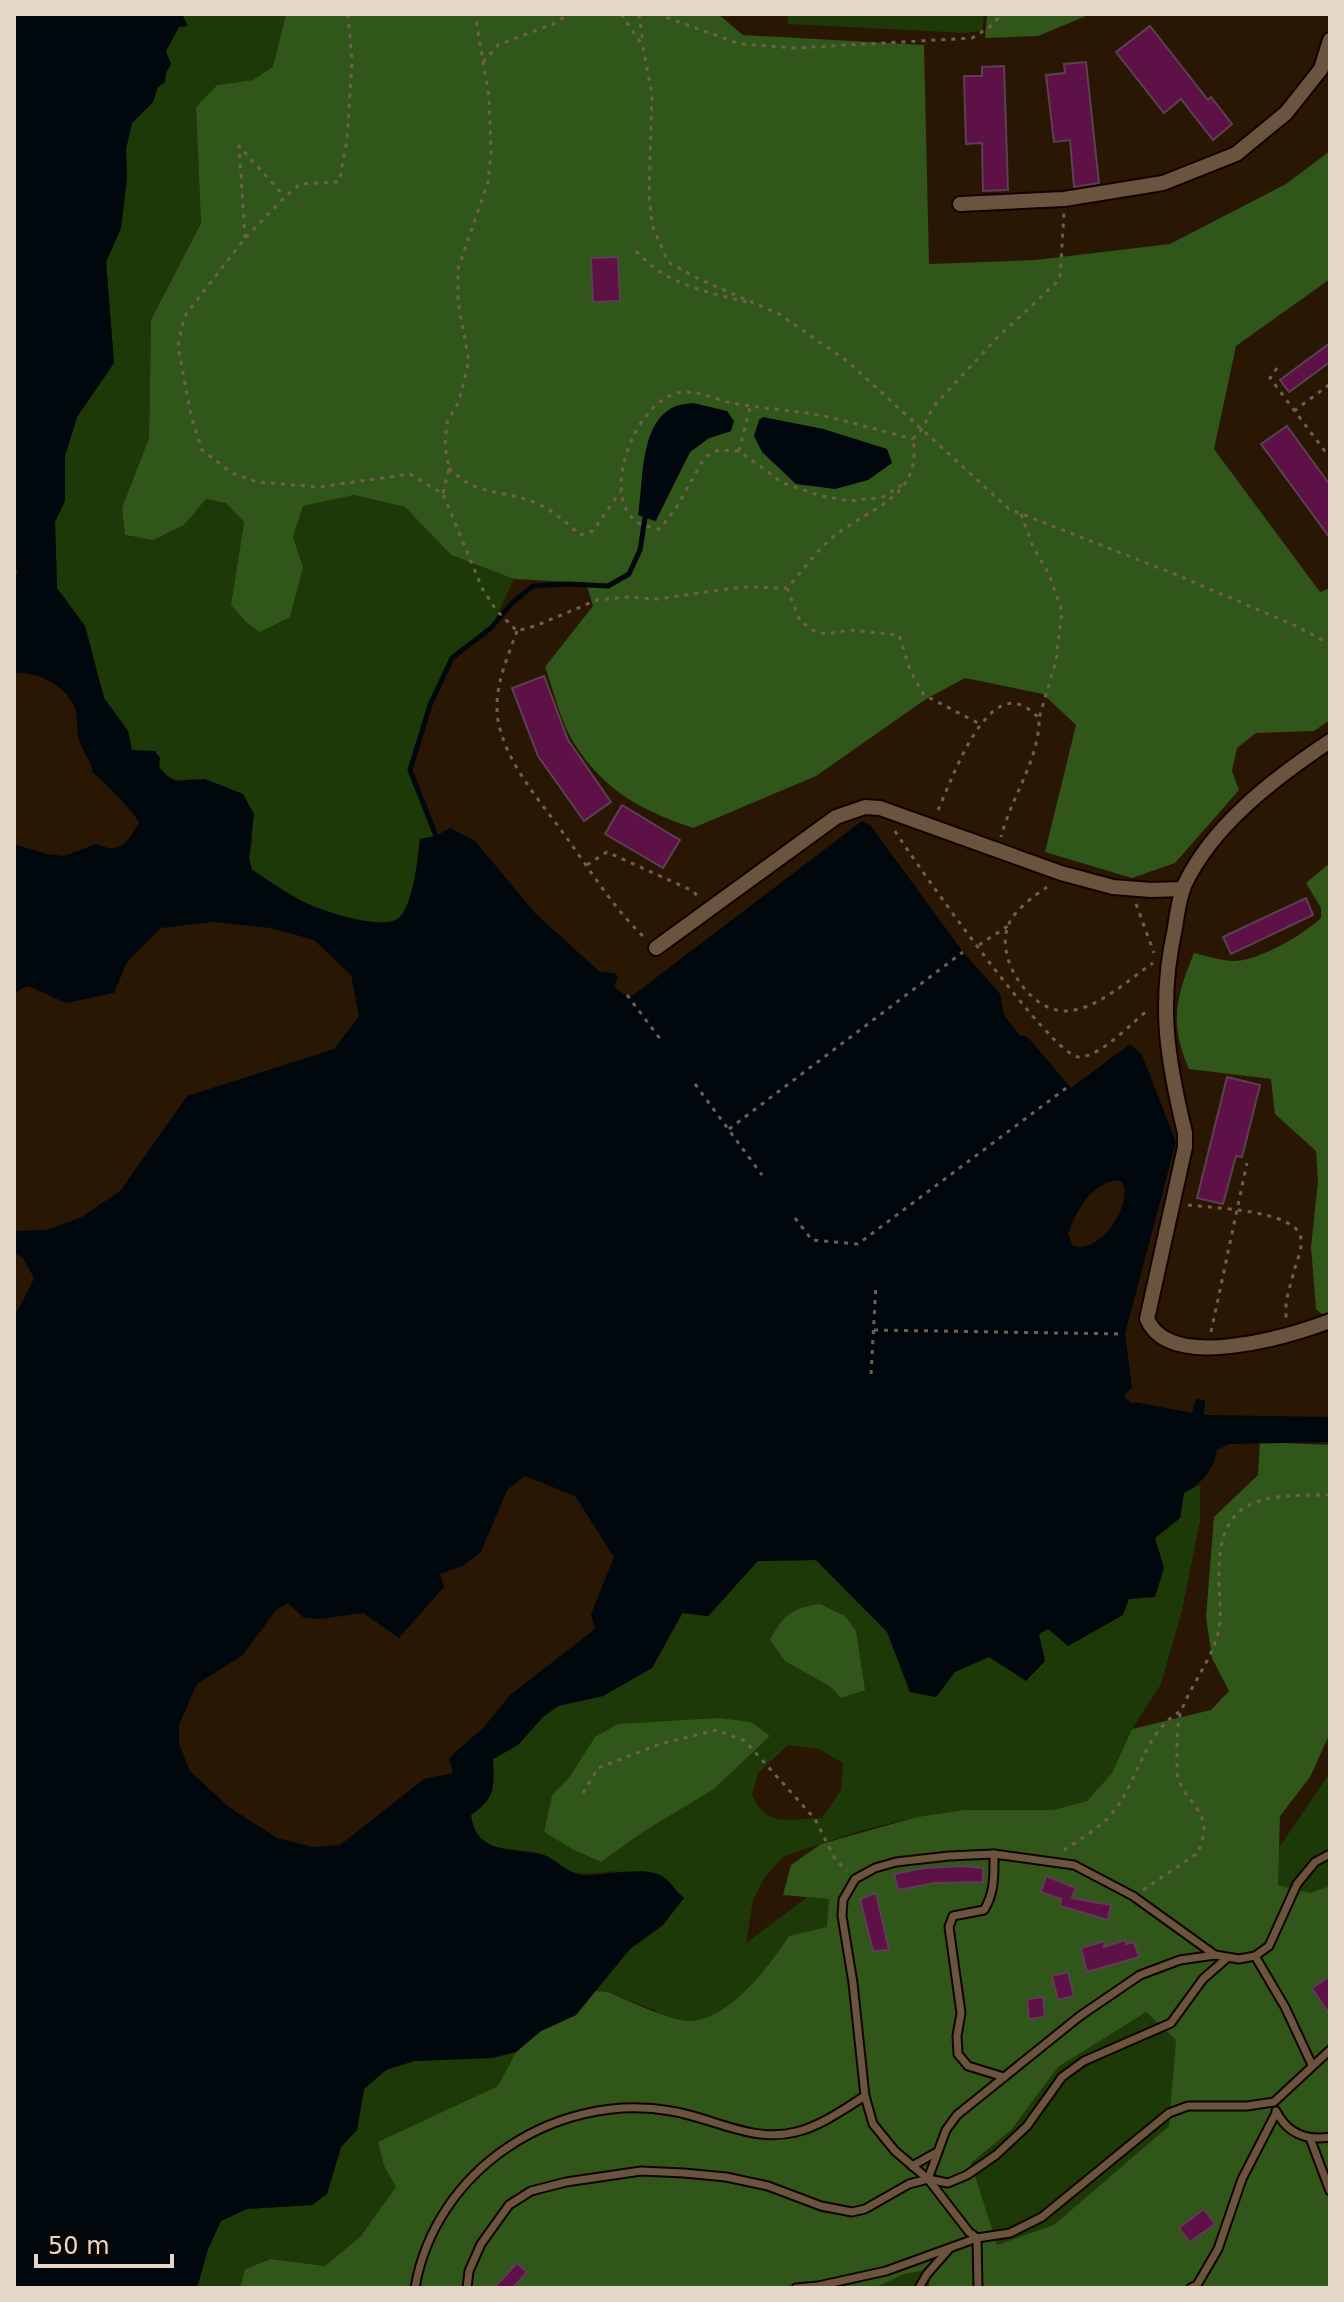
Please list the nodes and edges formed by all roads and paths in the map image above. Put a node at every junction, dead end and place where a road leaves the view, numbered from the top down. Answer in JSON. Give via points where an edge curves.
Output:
{"nodes":[{"id":1,"x":348,"y":14,"type":"edge"},
{"id":2,"x":475,"y":14,"type":"edge"},
{"id":3,"x":569,"y":14,"type":"edge"},
{"id":4,"x":621,"y":14,"type":"edge"},
{"id":5,"x":639,"y":14,"type":"edge"},
{"id":6,"x":657,"y":14,"type":"edge"},
{"id":7,"x":1002,"y":14,"type":"edge"},
{"id":8,"x":1330,"y":40,"type":"edge"},
{"id":9,"x":643,"y":46,"type":"junction"},
{"id":10,"x":483,"y":62,"type":"junction"},
{"id":11,"x":285,"y":197,"type":"junction"},
{"id":12,"x":1064,"y":199,"type":"junction"},
{"id":13,"x":960,"y":204,"type":"dead end"},
{"id":14,"x":245,"y":238,"type":"junction"},
{"id":15,"x":636,"y":251,"type":"dead end"},
{"id":16,"x":758,"y":305,"type":"junction"},
{"id":17,"x":1277,"y":368,"type":"dead end"},
{"id":18,"x":1330,"y":384,"type":"edge"},
{"id":19,"x":751,"y":404,"type":"junction"},
{"id":20,"x":1294,"y":411,"type":"junction"},
{"id":21,"x":922,"y":429,"type":"junction"},
{"id":22,"x":913,"y":439,"type":"junction"},
{"id":23,"x":739,"y":451,"type":"junction"},
{"id":24,"x":1330,"y":458,"type":"edge"},
{"id":25,"x":449,"y":468,"type":"junction"},
{"id":26,"x":902,"y":485,"type":"junction"},
{"id":27,"x":622,"y":489,"type":"junction"},
{"id":28,"x":443,"y":494,"type":"junction"},
{"id":29,"x":1021,"y":514,"type":"junction"},
{"id":30,"x":787,"y":588,"type":"junction"},
{"id":31,"x":517,"y":631,"type":"junction"},
{"id":32,"x":1330,"y":644,"type":"edge"},
{"id":33,"x":1039,"y":718,"type":"junction"},
{"id":34,"x":980,"y":724,"type":"junction"},
{"id":35,"x":1330,"y":741,"type":"edge"},
{"id":36,"x":889,"y":810,"type":"junction"},
{"id":37,"x":931,"y":827,"type":"junction"},
{"id":38,"x":996,"y":852,"type":"junction"},
{"id":39,"x":587,"y":865,"type":"junction"},
{"id":40,"x":1061,"y":873,"type":"junction"},
{"id":41,"x":1132,"y":889,"type":"junction"},
{"id":42,"x":1183,"y":889,"type":"junction"},
{"id":43,"x":709,"y":910,"type":"junction"},
{"id":44,"x":1008,"y":926,"type":"junction"},
{"id":45,"x":979,"y":945,"type":"junction"},
{"id":46,"x":656,"y":948,"type":"joint"},
{"id":47,"x":963,"y":952,"type":"dead end"},
{"id":48,"x":627,"y":995,"type":"dead end"},
{"id":49,"x":1156,"y":1003,"type":"dead end"},
{"id":50,"x":661,"y":1040,"type":"dead end"},
{"id":51,"x":695,"y":1084,"type":"dead end"},
{"id":52,"x":1069,"y":1086,"type":"dead end"},
{"id":53,"x":729,"y":1129,"type":"junction"},
{"id":54,"x":1247,"y":1163,"type":"dead end"},
{"id":55,"x":762,"y":1175,"type":"dead end"},
{"id":56,"x":1174,"y":1202,"type":"junction"},
{"id":57,"x":1238,"y":1212,"type":"junction"},
{"id":58,"x":795,"y":1218,"type":"dead end"},
{"id":59,"x":876,"y":1284,"type":"dead end"},
{"id":60,"x":1330,"y":1321,"type":"edge"},
{"id":61,"x":874,"y":1330,"type":"junction"},
{"id":62,"x":1124,"y":1334,"type":"dead end"},
{"id":63,"x":1293,"y":1335,"type":"junction"},
{"id":64,"x":1207,"y":1348,"type":"junction"},
{"id":65,"x":871,"y":1374,"type":"dead end"},
{"id":66,"x":1330,"y":1495,"type":"edge"},
{"id":67,"x":1181,"y":1711,"type":"junction"},
{"id":68,"x":583,"y":1793,"type":"dead end"},
{"id":69,"x":994,"y":1854,"type":"junction"},
{"id":70,"x":1330,"y":1854,"type":"edge"},
{"id":71,"x":1047,"y":1860,"type":"junction"},
{"id":72,"x":855,"y":1879,"type":"junction"},
{"id":73,"x":1133,"y":1896,"type":"junction"},
{"id":74,"x":1215,"y":1955,"type":"junction"},
{"id":75,"x":1255,"y":1956,"type":"junction"},
{"id":76,"x":1227,"y":1958,"type":"junction"},
{"id":77,"x":1330,"y":2050,"type":"edge"},
{"id":78,"x":1312,"y":2065,"type":"junction"},
{"id":79,"x":1004,"y":2077,"type":"junction"},
{"id":80,"x":865,"y":2096,"type":"junction"},
{"id":81,"x":1274,"y":2102,"type":"junction"},
{"id":82,"x":1276,"y":2113,"type":"junction"},
{"id":83,"x":1330,"y":2137,"type":"edge"},
{"id":84,"x":1310,"y":2138,"type":"junction"},
{"id":85,"x":937,"y":2152,"type":"junction"},
{"id":86,"x":912,"y":2166,"type":"junction"},
{"id":87,"x":1328,"y":2176,"type":"edge"},
{"id":88,"x":928,"y":2179,"type":"junction"},
{"id":89,"x":1330,"y":2191,"type":"edge"},
{"id":90,"x":977,"y":2238,"type":"junction"},
{"id":91,"x":950,"y":2248,"type":"junction"},
{"id":92,"x":415,"y":2288,"type":"edge"},
{"id":93,"x":467,"y":2288,"type":"edge"},
{"id":94,"x":796,"y":2288,"type":"edge"},
{"id":95,"x":919,"y":2288,"type":"edge"},
{"id":96,"x":978,"y":2288,"type":"edge"},
{"id":97,"x":1191,"y":2288,"type":"edge"}],
"edges":[{"from":1,"to":11,"type":"path","via":[[352,61],[339,182],[300,184]]},
{"from":2,"to":10,"type":"path"},
{"from":3,"to":10,"type":"path","via":[[498,45]]},
{"from":4,"to":9,"type":"path"},
{"from":5,"to":9,"type":"path"},
{"from":6,"to":7,"type":"path","via":[[740,44],[795,48],[972,38]]},
{"from":8,"to":12,"type":"street","via":[[1321,69],[1286,113],[1236,154],[1163,183]]},
{"from":9,"to":16,"type":"path","via":[[652,95],[649,195],[657,238],[668,262]]},
{"from":10,"to":25,"type":"path","via":[[491,151],[488,182],[458,269],[469,361],[447,423]]},
{"from":11,"to":14,"type":"path"},
{"from":11,"to":14,"type":"path","via":[[239,146]]},
{"from":12,"to":13,"type":"street"},
{"from":12,"to":21,"type":"path","via":[[1060,279],[933,407]]},
{"from":14,"to":28,"type":"path","via":[[184,317],[178,346],[202,450],[232,473],[257,482],[319,487],[410,474]]},
{"from":15,"to":16,"type":"path","via":[[686,286]]},
{"from":16,"to":21,"type":"path","via":[[847,361]]},
{"from":17,"to":20,"type":"path","via":[[1270,378]]},
{"from":18,"to":20,"type":"path"},
{"from":19,"to":22,"type":"path"},
{"from":19,"to":23,"type":"path"},
{"from":19,"to":27,"type":"path","via":[[704,393],[675,393],[654,405],[637,425],[625,456]]},
{"from":20,"to":24,"type":"path"},
{"from":21,"to":22,"type":"path"},
{"from":21,"to":29,"type":"path","via":[[1009,509]]},
{"from":22,"to":26,"type":"path","via":[[912,471]]},
{"from":23,"to":26,"type":"path","via":[[783,483],[821,496],[850,501],[883,497]]},
{"from":23,"to":27,"type":"path","via":[[719,450],[705,457],[660,529],[637,523],[624,507]]},
{"from":25,"to":27,"type":"path","via":[[463,482],[548,509],[580,535],[593,531]]},
{"from":25,"to":28,"type":"path"},
{"from":26,"to":30,"type":"path","via":[[886,504],[833,537]]},
{"from":28,"to":31,"type":"path","via":[[482,588]]},
{"from":29,"to":32,"type":"path","via":[[1191,581]]},
{"from":29,"to":33,"type":"path","via":[[1062,611],[1056,661]]},
{"from":30,"to":31,"type":"path","via":[[597,600]]},
{"from":30,"to":34,"type":"path","via":[[800,621],[816,632],[899,635],[924,695]]},
{"from":31,"to":39,"type":"path","via":[[497,699],[499,721],[520,771]]},
{"from":33,"to":34,"type":"path","via":[[1022,704],[1008,704]]},
{"from":33,"to":38,"type":"path","via":[[1039,737]]},
{"from":34,"to":37,"type":"path"},
{"from":35,"to":42,"type":"street","via":[[1278,776],[1225,827]]},
{"from":36,"to":37,"type":"street"},
{"from":36,"to":43,"type":"street","via":[[865,807],[836,817]]},
{"from":36,"to":45,"type":"path","via":[[887,818],[903,843]]},
{"from":37,"to":38,"type":"street"},
{"from":38,"to":40,"type":"street"},
{"from":39,"to":43,"type":"path","via":[[607,852],[693,891]]},
{"from":39,"to":46,"type":"path","via":[[633,927]]},
{"from":40,"to":41,"type":"street"},
{"from":40,"to":44,"type":"path"},
{"from":41,"to":42,"type":"street"},
{"from":41,"to":44,"type":"path","via":[[1157,961],[1081,1009],[1051,1010],[1026,990],[1010,961]]},
{"from":42,"to":56,"type":"street","via":[[1166,969],[1167,1049],[1185,1133]]},
{"from":43,"to":46,"type":"street"},
{"from":44,"to":45,"type":"path"},
{"from":45,"to":49,"type":"path","via":[[1027,1012],[1071,1055],[1094,1053]]},
{"from":47,"to":53,"type":"path"},
{"from":48,"to":50,"type":"path"},
{"from":51,"to":53,"type":"path"},
{"from":52,"to":58,"type":"path","via":[[858,1244],[812,1240]]},
{"from":53,"to":55,"type":"path"},
{"from":54,"to":57,"type":"path"},
{"from":56,"to":57,"type":"path"},
{"from":56,"to":64,"type":"street","via":[[1147,1319],[1152,1330],[1173,1342]]},
{"from":57,"to":63,"type":"path","via":[[1284,1219],[1298,1231],[1301,1246],[1285,1305]]},
{"from":57,"to":64,"type":"path"},
{"from":59,"to":61,"type":"path"},
{"from":60,"to":63,"type":"street"},
{"from":61,"to":62,"type":"path"},
{"from":61,"to":65,"type":"path"},
{"from":63,"to":64,"type":"street"},
{"from":66,"to":67,"type":"path","via":[[1265,1497],[1247,1505],[1230,1523],[1219,1548],[1221,1624]]},
{"from":67,"to":71,"type":"path","via":[[1160,1728],[1112,1814]]},
{"from":67,"to":73,"type":"path","via":[[1179,1785],[1205,1829],[1198,1853]]},
{"from":68,"to":72,"type":"path","via":[[598,1768],[660,1744],[717,1730],[745,1741],[815,1819],[835,1859]]},
{"from":69,"to":71,"type":"lane"},
{"from":69,"to":72,"type":"lane","via":[[896,1862]]},
{"from":69,"to":79,"type":"lane","via":[[992,1891],[984,1910],[953,1916],[949,1927],[961,2013],[958,2054],[968,2066]]},
{"from":70,"to":75,"type":"lane","via":[[1315,1862],[1297,1884],[1269,1946]]},
{"from":71,"to":73,"type":"lane","via":[[1074,1865]]},
{"from":72,"to":80,"type":"lane","via":[[843,1900],[842,1916]]},
{"from":73,"to":74,"type":"lane"},
{"from":74,"to":76,"type":"lane"},
{"from":74,"to":79,"type":"lane","via":[[1180,1960],[1140,1975]]},
{"from":75,"to":76,"type":"lane"},
{"from":75,"to":78,"type":"lane"},
{"from":76,"to":88,"type":"lane","via":[[1203,1979],[1171,2023],[1084,2061],[1062,2077],[1027,2126],[996,2155],[948,2183]]},
{"from":77,"to":78,"type":"lane"},
{"from":78,"to":81,"type":"lane"},
{"from":79,"to":85,"type":"lane","via":[[957,2115]]},
{"from":80,"to":86,"type":"lane","via":[[873,2124]]},
{"from":80,"to":92,"type":"lane","via":[[796,2132],[762,2135],[645,2108],[606,2110],[522,2136],[481,2166],[444,2211],[419,2261]]},
{"from":81,"to":82,"type":"lane"},
{"from":81,"to":90,"type":"lane","via":[[1188,2106],[1169,2113],[1042,2217],[1010,2233]]},
{"from":82,"to":84,"type":"lane","via":[[1285,2126]]},
{"from":82,"to":97,"type":"lane","via":[[1242,2179],[1218,2249]]},
{"from":83,"to":84,"type":"lane"},
{"from":84,"to":87,"type":"lane"},
{"from":85,"to":86,"type":"lane"},
{"from":85,"to":88,"type":"lane"},
{"from":86,"to":88,"type":"lane"},
{"from":87,"to":89,"type":"lane"},
{"from":88,"to":90,"type":"lane"},
{"from":88,"to":93,"type":"lane","via":[[852,2212],[768,2186],[684,2173],[641,2171],[566,2182],[531,2191],[509,2205],[481,2244]]},
{"from":90,"to":91,"type":"lane"},
{"from":90,"to":96,"type":"lane"},
{"from":91,"to":94,"type":"lane","via":[[886,2271]]},
{"from":91,"to":95,"type":"lane"}]}
